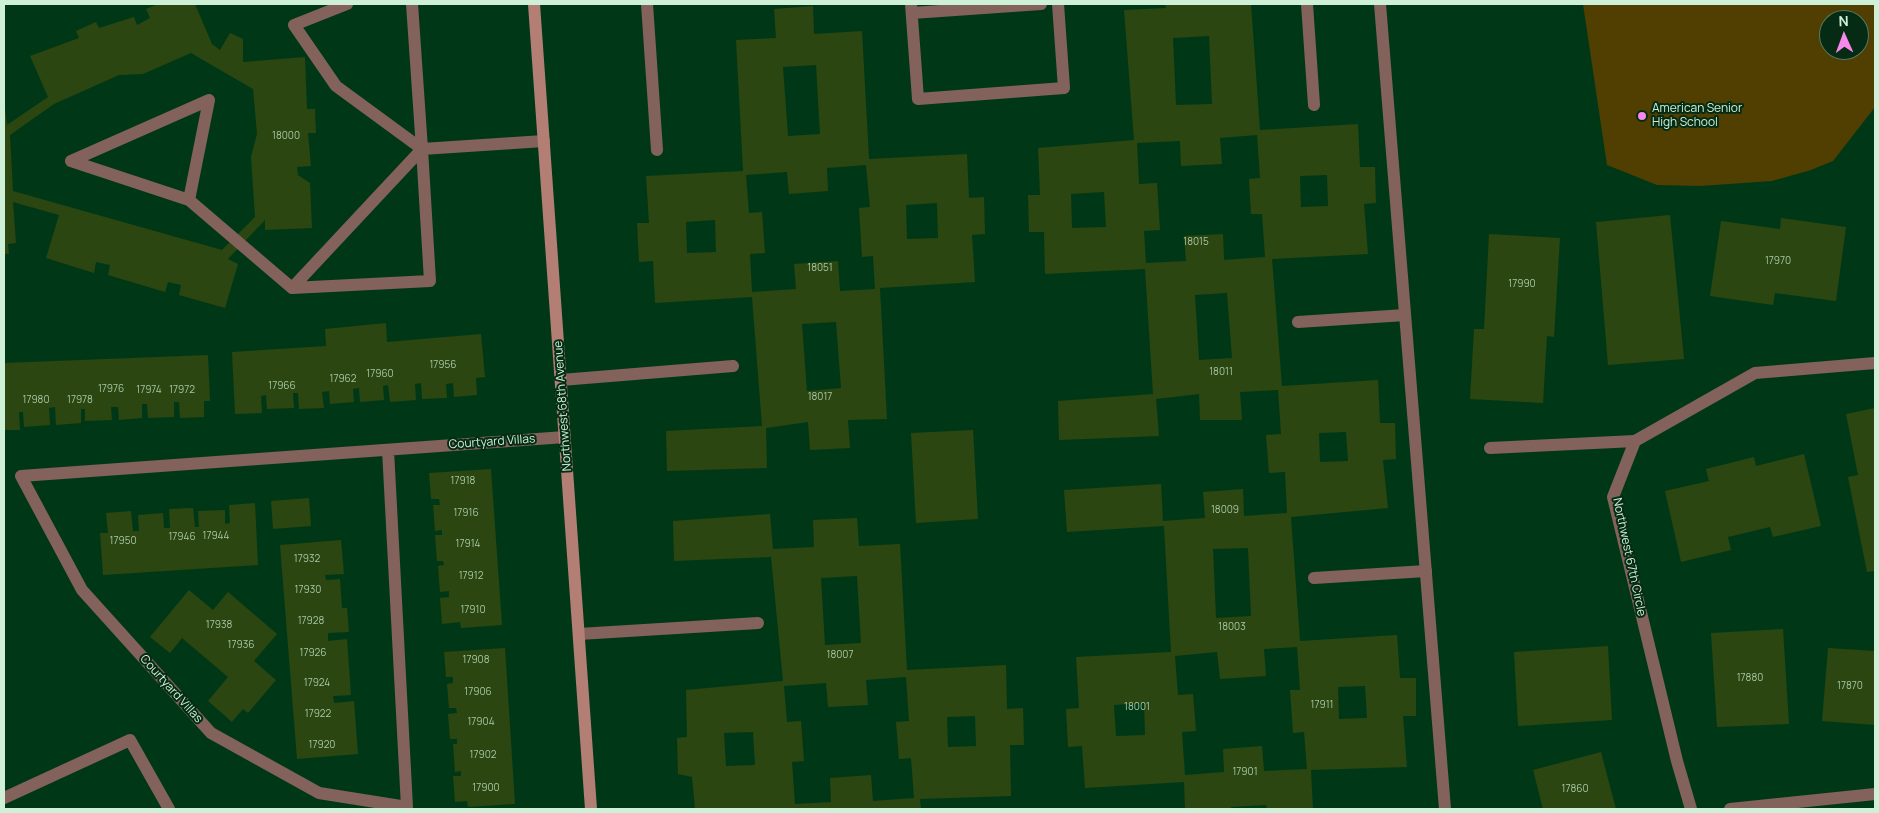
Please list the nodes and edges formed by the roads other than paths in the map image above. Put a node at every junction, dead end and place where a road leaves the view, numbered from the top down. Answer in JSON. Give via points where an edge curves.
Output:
{"nodes":[{"id":1,"x":347,"y":4,"type":"edge"},
{"id":2,"x":412,"y":4,"type":"edge"},
{"id":3,"x":534,"y":4,"type":"edge"},
{"id":4,"x":647,"y":4,"type":"edge"},
{"id":5,"x":1041,"y":4,"type":"edge"},
{"id":6,"x":1058,"y":4,"type":"edge"},
{"id":7,"x":1307,"y":4,"type":"edge"},
{"id":8,"x":1380,"y":4,"type":"edge"},
{"id":9,"x":911,"y":8,"type":"edge"},
{"id":10,"x":1314,"y":105,"type":"dead end"},
{"id":11,"x":544,"y":141,"type":"junction"},
{"id":12,"x":422,"y":149,"type":"junction"},
{"id":13,"x":657,"y":150,"type":"dead end"},
{"id":14,"x":189,"y":200,"type":"junction"},
{"id":15,"x":292,"y":288,"type":"junction"},
{"id":16,"x":1405,"y":314,"type":"junction"},
{"id":17,"x":1298,"y":322,"type":"dead end"},
{"id":18,"x":1875,"y":363,"type":"edge"},
{"id":19,"x":733,"y":366,"type":"dead end"},
{"id":20,"x":561,"y":380,"type":"junction"},
{"id":21,"x":565,"y":437,"type":"junction"},
{"id":22,"x":1635,"y":441,"type":"junction"},
{"id":23,"x":1490,"y":448,"type":"dead end"},
{"id":24,"x":388,"y":450,"type":"junction"},
{"id":25,"x":1426,"y":571,"type":"junction"},
{"id":26,"x":1314,"y":578,"type":"dead end"},
{"id":27,"x":758,"y":623,"type":"dead end"},
{"id":28,"x":578,"y":634,"type":"junction"},
{"id":29,"x":1875,"y":794,"type":"edge"},
{"id":30,"x":4,"y":798,"type":"edge"},
{"id":31,"x":169,"y":809,"type":"edge"},
{"id":32,"x":591,"y":809,"type":"edge"},
{"id":33,"x":1445,"y":809,"type":"edge"},
{"id":34,"x":1691,"y":809,"type":"edge"},
{"id":35,"x":1730,"y":809,"type":"edge"}],
"edges":[{"from":1,"to":12,"type":"street","via":[[294,26],[336,86]]},
{"from":2,"to":12,"type":"street"},
{"from":3,"to":11,"type":"street","name":"Northwest 68th Avenue"},
{"from":4,"to":13,"type":"street"},
{"from":5,"to":9,"type":"street"},
{"from":6,"to":9,"type":"street","via":[[1064,88],[918,99]]},
{"from":7,"to":10,"type":"street"},
{"from":8,"to":16,"type":"street"},
{"from":11,"to":12,"type":"street"},
{"from":11,"to":20,"type":"street","name":"Northwest 68th Avenue"},
{"from":12,"to":15,"type":"street"},
{"from":12,"to":15,"type":"street","via":[[430,281]]},
{"from":14,"to":14,"type":"street","via":[[153,188],[71,161],[209,100]]},
{"from":14,"to":15,"type":"street"},
{"from":16,"to":17,"type":"street"},
{"from":16,"to":25,"type":"street"},
{"from":18,"to":22,"type":"street","via":[[1755,373]]},
{"from":19,"to":20,"type":"street"},
{"from":20,"to":21,"type":"street","name":"Northwest 68th Avenue"},
{"from":21,"to":24,"type":"street","name":"Courtyard Villas"},
{"from":21,"to":28,"type":"street","name":"Northwest 68th Avenue"},
{"from":22,"to":23,"type":"street"},
{"from":22,"to":34,"type":"street","name":"Northwest 67th Circle","via":[[1613,497],[1676,761]]},
{"from":24,"to":24,"type":"street","name":"Courtyard Villas","via":[[71,473],[22,476],[82,590],[211,733],[319,793],[407,807]]},
{"from":25,"to":26,"type":"street"},
{"from":25,"to":33,"type":"street"},
{"from":27,"to":28,"type":"street"},
{"from":28,"to":32,"type":"street","name":"Northwest 68th Avenue"},
{"from":29,"to":35,"type":"street"},
{"from":30,"to":31,"type":"street","via":[[130,740]]}]}
